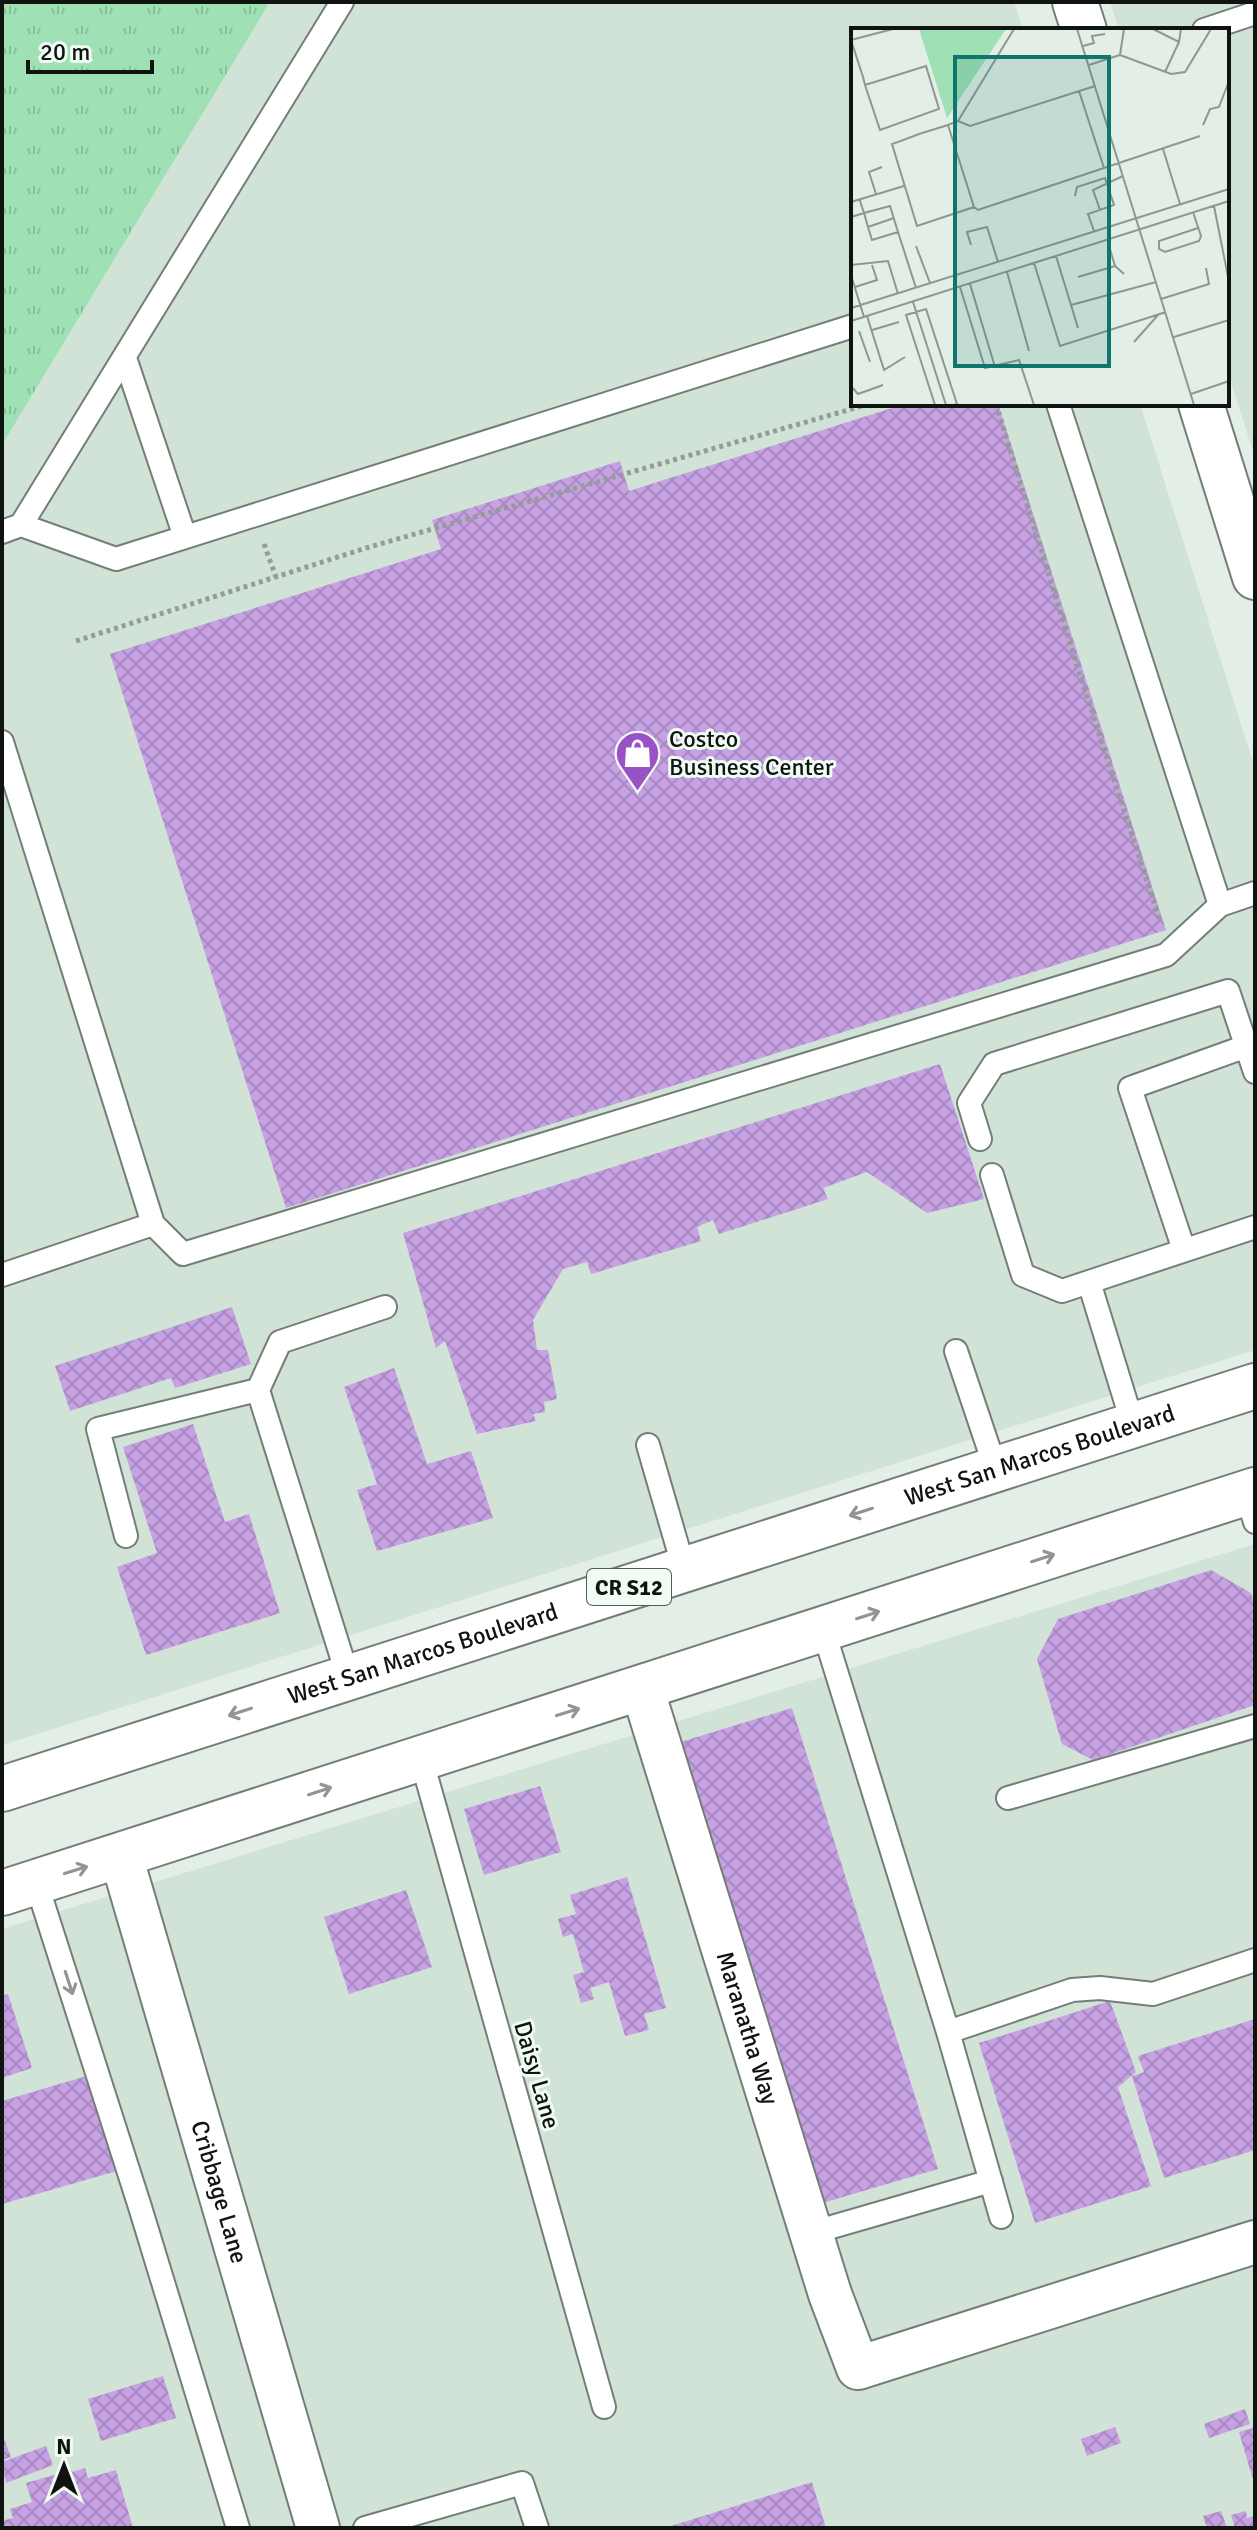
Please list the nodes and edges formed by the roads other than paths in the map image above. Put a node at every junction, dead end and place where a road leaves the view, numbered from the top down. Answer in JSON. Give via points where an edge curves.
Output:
{"nodes":[{"id":1,"x":342,"y":2,"type":"edge"},
{"id":2,"x":1075,"y":2,"type":"edge"},
{"id":3,"x":1255,"y":13,"type":"edge"},
{"id":4,"x":1083,"y":28,"type":"edge"},
{"id":5,"x":1210,"y":28,"type":"edge"},
{"id":6,"x":851,"y":327,"type":"edge"},
{"id":7,"x":125,"y":358,"type":"junction"},
{"id":8,"x":1059,"y":406,"type":"edge"},
{"id":9,"x":1202,"y":406,"type":"edge"},
{"id":10,"x":12,"y":528,"type":"edge"},
{"id":11,"x":185,"y":537,"type":"junction"},
{"id":12,"x":1255,"y":577,"type":"edge"},
{"id":13,"x":2,"y":742,"type":"edge"},
{"id":14,"x":1255,"y":893,"type":"edge"},
{"id":15,"x":1220,"y":905,"type":"junction"},
{"id":16,"x":1251,"y":1046,"type":"edge"},
{"id":17,"x":1255,"y":1072,"type":"edge"},
{"id":18,"x":980,"y":1139,"type":"dead end"},
{"id":19,"x":992,"y":1175,"type":"dead end"},
{"id":20,"x":153,"y":1224,"type":"junction"},
{"id":21,"x":1255,"y":1227,"type":"edge"},
{"id":22,"x":1184,"y":1250,"type":"junction"},
{"id":23,"x":2,"y":1275,"type":"edge"},
{"id":24,"x":1089,"y":1282,"type":"junction"},
{"id":25,"x":385,"y":1307,"type":"dead end"},
{"id":26,"x":956,"y":1351,"type":"dead end"},
{"id":27,"x":1255,"y":1386,"type":"edge"},
{"id":28,"x":258,"y":1390,"type":"junction"},
{"id":29,"x":1133,"y":1425,"type":"junction"},
{"id":30,"x":648,"y":1445,"type":"dead end"},
{"id":31,"x":996,"y":1470,"type":"junction"},
{"id":32,"x":1252,"y":1502,"type":"edge"},
{"id":33,"x":126,"y":1536,"type":"dead end"},
{"id":34,"x":684,"y":1569,"type":"junction"},
{"id":35,"x":823,"y":1629,"type":"junction"},
{"id":36,"x":348,"y":1677,"type":"junction"},
{"id":37,"x":642,"y":1688,"type":"junction"},
{"id":38,"x":1255,"y":1726,"type":"edge"},
{"id":39,"x":421,"y":1758,"type":"junction"},
{"id":40,"x":2,"y":1789,"type":"edge"},
{"id":41,"x":1008,"y":1798,"type":"dead end"},
{"id":42,"x":121,"y":1856,"type":"junction"},
{"id":43,"x":19,"y":1888,"type":"edge"},
{"id":44,"x":1255,"y":1960,"type":"edge"},
{"id":45,"x":948,"y":2032,"type":"junction"},
{"id":46,"x":991,"y":2181,"type":"junction"},
{"id":47,"x":1001,"y":2217,"type":"dead end"},
{"id":48,"x":811,"y":2233,"type":"junction"},
{"id":49,"x":1255,"y":2242,"type":"edge"},
{"id":50,"x":604,"y":2407,"type":"dead end"},
{"id":51,"x":238,"y":2528,"type":"edge"},
{"id":52,"x":318,"y":2528,"type":"edge"},
{"id":53,"x":365,"y":2528,"type":"edge"},
{"id":54,"x":537,"y":2528,"type":"edge"}],
"edges":[{"from":1,"to":7,"type":"lane"},
{"from":2,"to":4,"type":"main road"},
{"from":3,"to":5,"type":"lane"},
{"from":6,"to":11,"type":"lane"},
{"from":7,"to":10,"type":"lane"},
{"from":7,"to":11,"type":"lane"},
{"from":8,"to":15,"type":"lane"},
{"from":9,"to":12,"type":"main road"},
{"from":10,"to":11,"type":"lane","via":[[116,559]]},
{"from":13,"to":20,"type":"lane"},
{"from":14,"to":15,"type":"lane"},
{"from":15,"to":20,"type":"lane","via":[[1166,955],[198,1250],[183,1254]]},
{"from":16,"to":17,"type":"lane"},
{"from":16,"to":18,"type":"lane","via":[[1228,991],[994,1064],[969,1103]]},
{"from":16,"to":22,"type":"lane","via":[[1130,1088]]},
{"from":19,"to":24,"type":"lane","via":[[1023,1275],[1062,1291]]},
{"from":20,"to":23,"type":"lane"},
{"from":21,"to":22,"type":"lane"},
{"from":22,"to":24,"type":"lane"},
{"from":24,"to":29,"type":"lane"},
{"from":25,"to":28,"type":"lane","via":[[280,1342]]},
{"from":26,"to":31,"type":"lane"},
{"from":27,"to":29,"type":"main road","name":"West San Marcos Boulevard","number":"CR S12"},
{"from":28,"to":33,"type":"lane","via":[[98,1429]]},
{"from":28,"to":36,"type":"lane"},
{"from":29,"to":31,"type":"main road","name":"West San Marcos Boulevard","number":"CR S12"},
{"from":30,"to":34,"type":"lane"},
{"from":31,"to":34,"type":"main road","name":"West San Marcos Boulevard","number":"CR S12","one_way":true},
{"from":35,"to":32,"type":"main road","one_way":true},
{"from":34,"to":36,"type":"main road","name":"West San Marcos Boulevard","number":"CR S12"},
{"from":35,"to":37,"type":"main road"},
{"from":35,"to":45,"type":"lane"},
{"from":36,"to":40,"type":"main road","name":"West San Marcos Boulevard","number":"CR S12","one_way":true},
{"from":39,"to":37,"type":"main road","one_way":true},
{"from":37,"to":48,"type":"street","name":"Maranatha Way"},
{"from":38,"to":41,"type":"lane"},
{"from":42,"to":39,"type":"main road","one_way":true},
{"from":39,"to":50,"type":"lane","name":"Daisy Lane"},
{"from":43,"to":42,"type":"main road","one_way":true},
{"from":42,"to":52,"type":"street","name":"Cribbage Lane"},
{"from":43,"to":51,"type":"lane","one_way":true,"via":[[98,2072]]},
{"from":44,"to":45,"type":"lane","via":[[1153,1994],[1072,1990]]},
{"from":45,"to":46,"type":"lane"},
{"from":46,"to":47,"type":"lane"},
{"from":46,"to":48,"type":"lane"},
{"from":48,"to":49,"type":"street","name":"Maranatha Way","via":[[858,2368]]},
{"from":53,"to":54,"type":"lane","via":[[522,2483]]}]}
